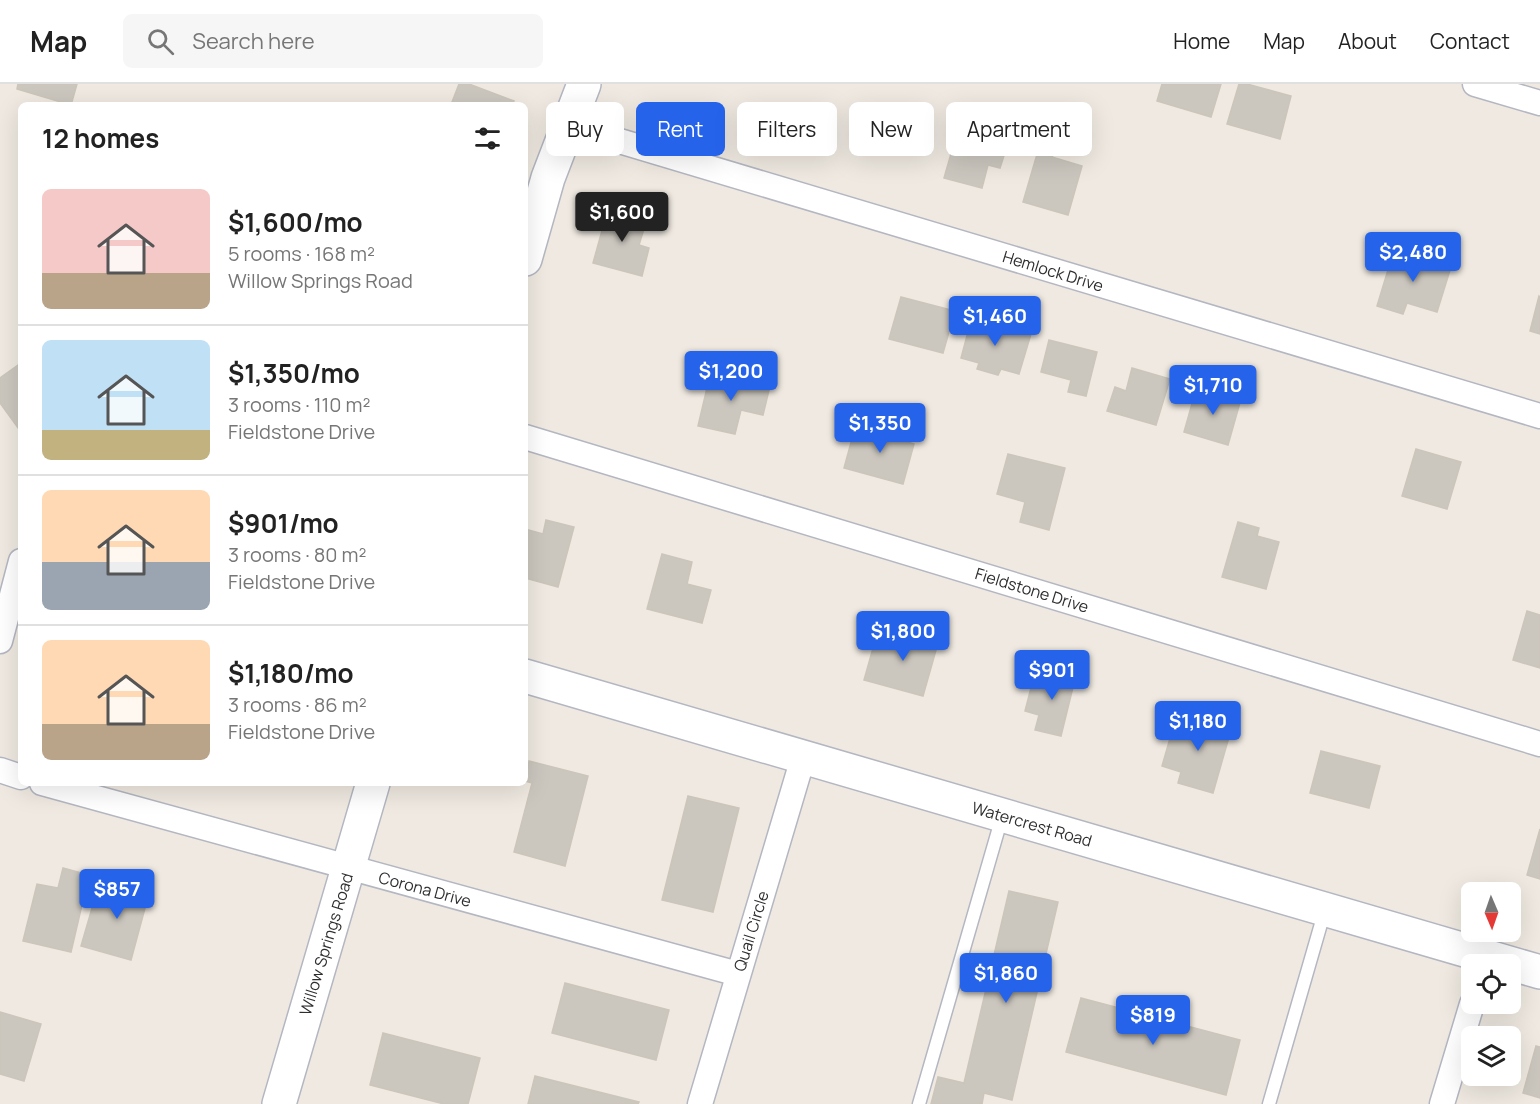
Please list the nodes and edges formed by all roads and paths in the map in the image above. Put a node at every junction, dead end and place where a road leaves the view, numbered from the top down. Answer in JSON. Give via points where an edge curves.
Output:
{"nodes":[{"id":1,"x":584,"y":84,"type":"edge"},
{"id":2,"x":1475,"y":84,"type":"edge"},
{"id":3,"x":576,"y":102,"type":"edge"},
{"id":4,"x":1540,"y":103,"type":"edge"},
{"id":5,"x":624,"y":142,"type":"edge"},
{"id":6,"x":555,"y":156,"type":"edge"},
{"id":7,"x":528,"y":248,"type":"edge"},
{"id":8,"x":1540,"y":416,"type":"edge"},
{"id":9,"x":528,"y":438,"type":"edge"},
{"id":10,"x":18,"y":572,"type":"edge"},
{"id":11,"x":0,"y":641,"type":"edge"},
{"id":12,"x":528,"y":677,"type":"edge"},
{"id":13,"x":1540,"y":744,"type":"edge"},
{"id":14,"x":803,"y":758,"type":"junction"},
{"id":15,"x":0,"y":770,"type":"edge"},
{"id":16,"x":18,"y":776,"type":"edge"},
{"id":17,"x":53,"y":786,"type":"edge"},
{"id":18,"x":372,"y":786,"type":"edge"},
{"id":19,"x":1003,"y":816,"type":"junction"},
{"id":20,"x":349,"y":868,"type":"junction"},
{"id":21,"x":1325,"y":909,"type":"junction"},
{"id":22,"x":1466,"y":954,"type":"edge"},
{"id":23,"x":1521,"y":968,"type":"edge"},
{"id":24,"x":1540,"y":972,"type":"edge"},
{"id":25,"x":738,"y":974,"type":"junction"},
{"id":26,"x":1469,"y":1014,"type":"edge"},
{"id":27,"x":279,"y":1104,"type":"edge"},
{"id":28,"x":700,"y":1104,"type":"edge"},
{"id":29,"x":919,"y":1104,"type":"edge"},
{"id":30,"x":1269,"y":1104,"type":"edge"},
{"id":31,"x":1442,"y":1104,"type":"edge"}],
"edges":[{"from":1,"to":3,"type":"street"},
{"from":2,"to":4,"type":"street"},
{"from":5,"to":8,"type":"street","name":"Hemlock Drive"},
{"from":6,"to":7,"type":"street"},
{"from":9,"to":13,"type":"street","name":"Fieldstone Drive"},
{"from":10,"to":11,"type":"street"},
{"from":12,"to":14,"type":"street","name":"Watercrest Road"},
{"from":14,"to":19,"type":"street","name":"Watercrest Road"},
{"from":14,"to":25,"type":"street","name":"Quail Circle"},
{"from":15,"to":16,"type":"street"},
{"from":17,"to":20,"type":"street","name":"Corona Drive"},
{"from":18,"to":20,"type":"street","name":"Willow Springs Road"},
{"from":19,"to":21,"type":"street","name":"Watercrest Road"},
{"from":19,"to":29,"type":"lane"},
{"from":20,"to":25,"type":"street","name":"Corona Drive"},
{"from":20,"to":27,"type":"street","name":"Willow Springs Road"},
{"from":21,"to":22,"type":"street","name":"Watercrest Road"},
{"from":21,"to":30,"type":"lane"},
{"from":23,"to":24,"type":"street","name":"Watercrest Road"},
{"from":25,"to":28,"type":"street","name":"Quail Circle"},
{"from":26,"to":31,"type":"street"}]}
